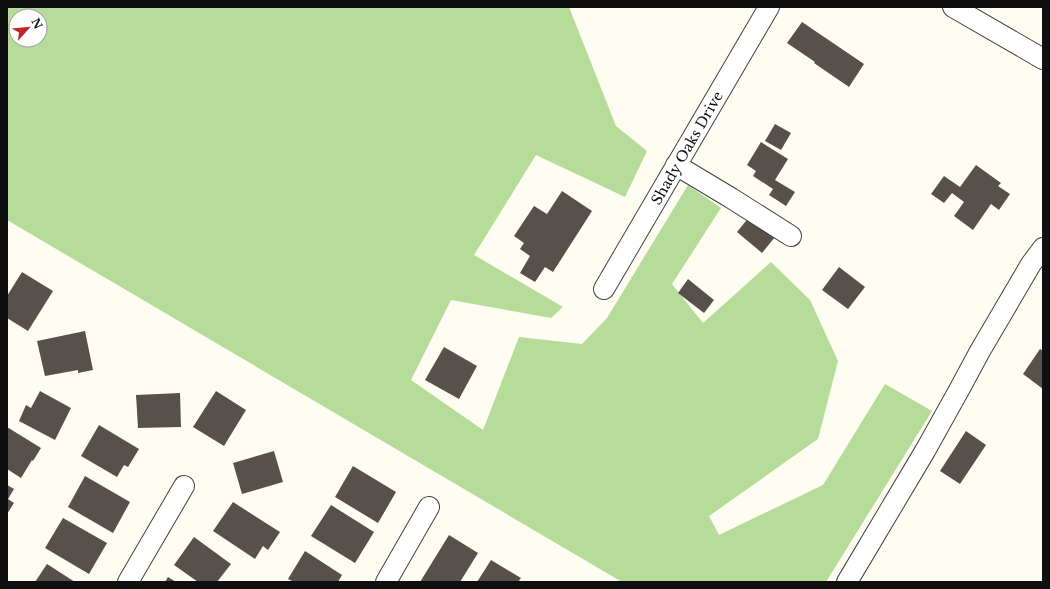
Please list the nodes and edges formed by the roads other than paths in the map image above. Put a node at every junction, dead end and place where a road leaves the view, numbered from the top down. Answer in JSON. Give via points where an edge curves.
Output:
{"nodes":[{"id":1,"x":770,"y":7,"type":"edge"},
{"id":2,"x":953,"y":7,"type":"edge"},
{"id":3,"x":1043,"y":59,"type":"edge"},
{"id":4,"x":676,"y":165,"type":"junction"},
{"id":5,"x":791,"y":236,"type":"dead end"},
{"id":6,"x":1043,"y":248,"type":"edge"},
{"id":7,"x":604,"y":289,"type":"dead end"},
{"id":8,"x":184,"y":486,"type":"dead end"},
{"id":9,"x":430,"y":507,"type":"dead end"},
{"id":10,"x":128,"y":582,"type":"edge"},
{"id":11,"x":386,"y":582,"type":"edge"},
{"id":12,"x":847,"y":582,"type":"edge"}],
"edges":[{"from":1,"to":4,"type":"street","name":"Shady Oaks Drive"},
{"from":2,"to":3,"type":"street"},
{"from":4,"to":5,"type":"street"},
{"from":4,"to":7,"type":"street","name":"Shady Oaks Drive"},
{"from":6,"to":12,"type":"street","via":[[1031,264]]},
{"from":8,"to":10,"type":"street"},
{"from":9,"to":11,"type":"street"}]}
